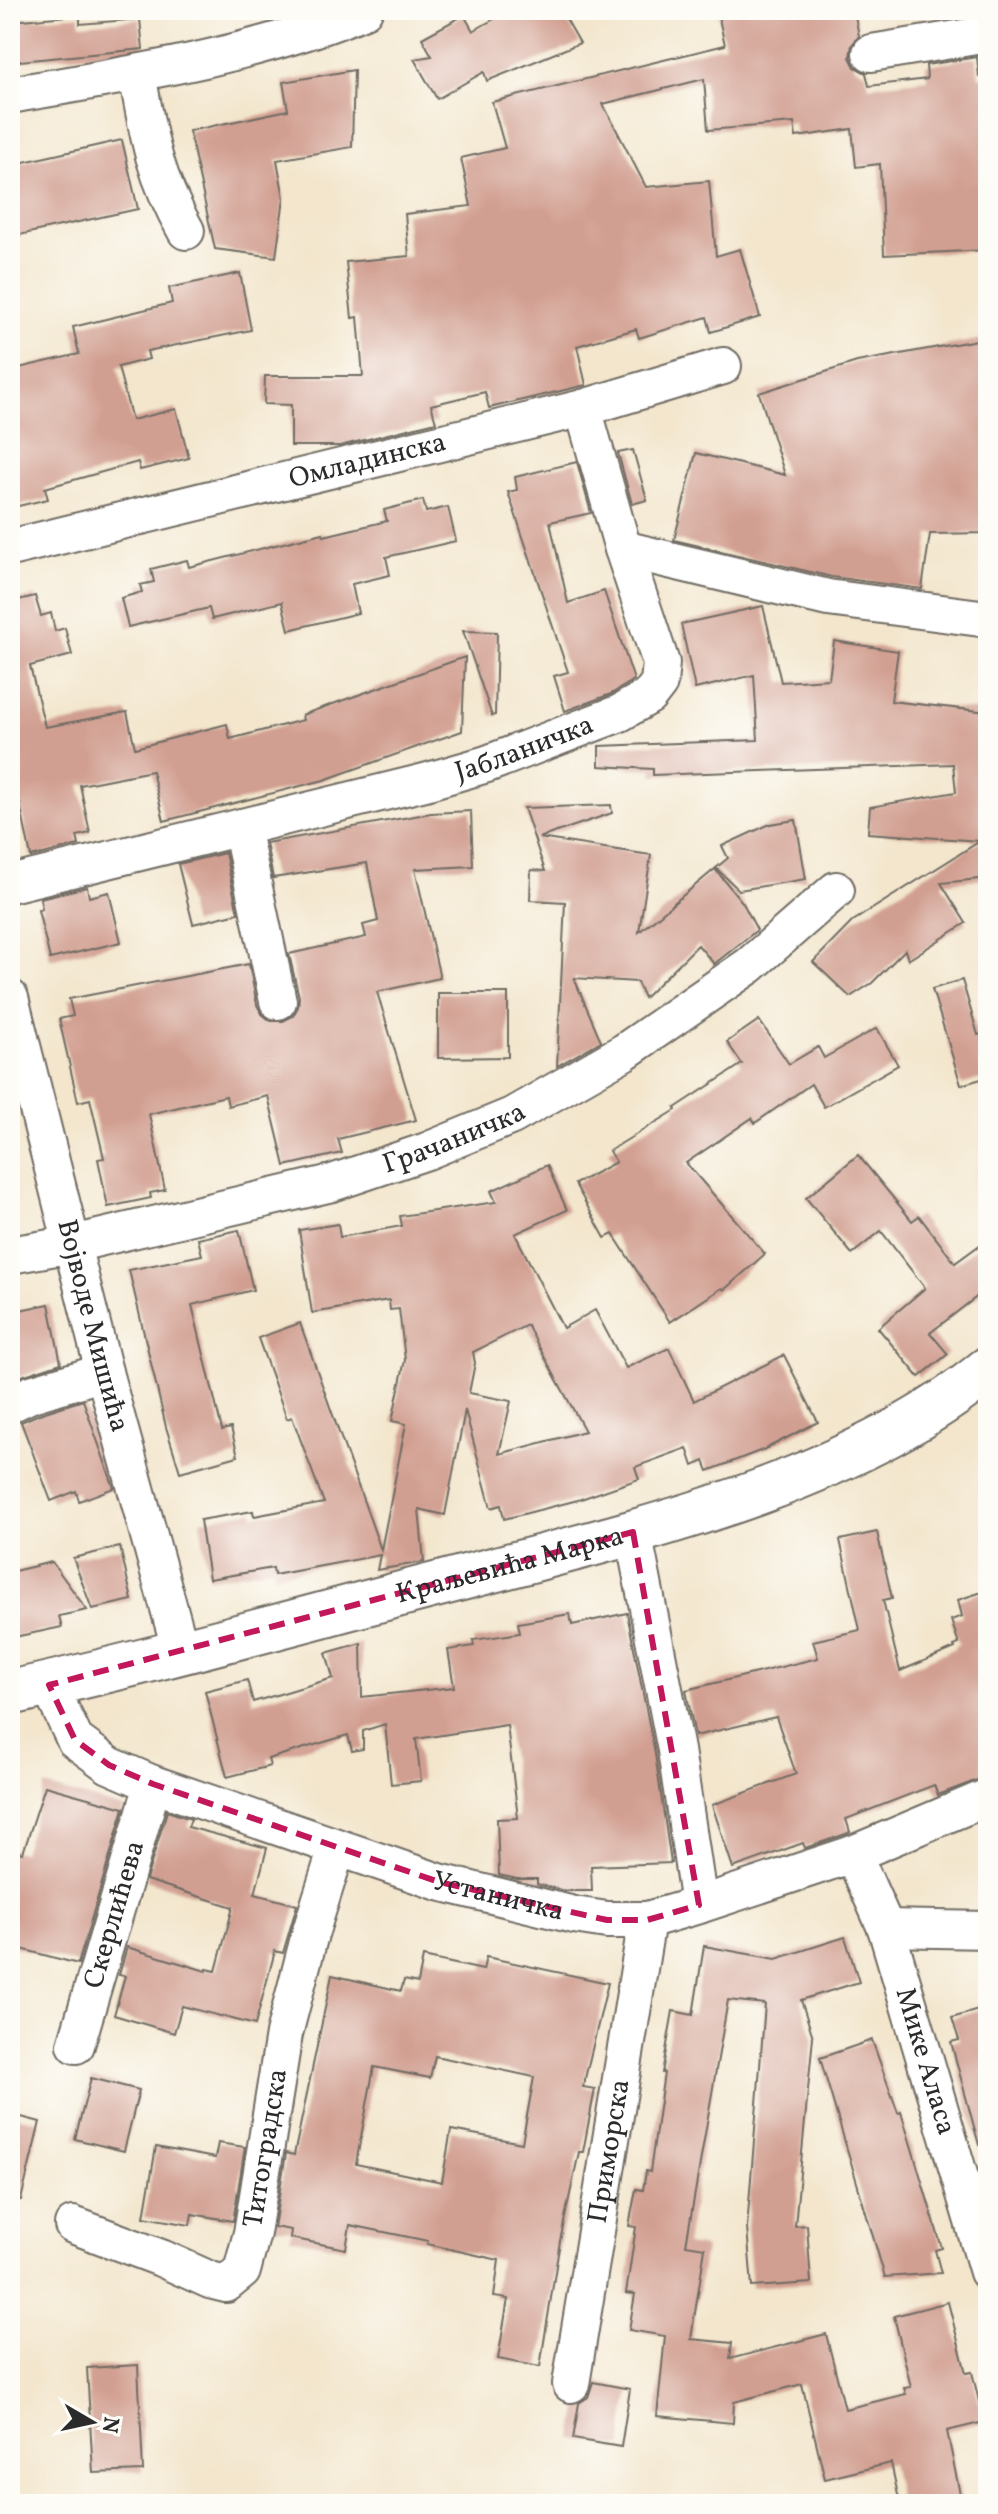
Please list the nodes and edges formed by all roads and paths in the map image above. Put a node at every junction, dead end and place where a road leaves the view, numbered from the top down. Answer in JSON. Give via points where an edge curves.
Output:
{"nodes":[{"id":1,"x":364,"y":10,"type":"edge"},
{"id":2,"x":988,"y":34,"type":"edge"},
{"id":3,"x":871,"y":53,"type":"dead end"},
{"id":4,"x":137,"y":73,"type":"junction"},
{"id":5,"x":10,"y":95,"type":"edge"},
{"id":6,"x":186,"y":231,"type":"dead end"},
{"id":7,"x":723,"y":366,"type":"dead end"},
{"id":8,"x":583,"y":408,"type":"junction"},
{"id":9,"x":10,"y":548,"type":"edge"},
{"id":10,"x":623,"y":549,"type":"junction"},
{"id":11,"x":988,"y":619,"type":"edge"},
{"id":12,"x":241,"y":827,"type":"junction"},
{"id":13,"x":10,"y":884,"type":"edge"},
{"id":14,"x":836,"y":890,"type":"dead end"},
{"id":15,"x":10,"y":998,"type":"edge"},
{"id":16,"x":278,"y":1001,"type":"dead end"},
{"id":17,"x":73,"y":1244,"type":"junction"},
{"id":18,"x":10,"y":1255,"type":"edge"},
{"id":19,"x":104,"y":1372,"type":"junction"},
{"id":20,"x":987,"y":1372,"type":"edge"},
{"id":21,"x":10,"y":1404,"type":"edge"},
{"id":22,"x":633,"y":1532,"type":"junction"},
{"id":23,"x":181,"y":1652,"type":"junction"},
{"id":24,"x":29,"y":1689,"type":"edge"},
{"id":25,"x":153,"y":1784,"type":"junction"},
{"id":26,"x":988,"y":1797,"type":"edge"},
{"id":27,"x":337,"y":1848,"type":"junction"},
{"id":28,"x":853,"y":1854,"type":"junction"},
{"id":29,"x":699,"y":1905,"type":"junction"},
{"id":30,"x":647,"y":1920,"type":"junction"},
{"id":31,"x":886,"y":1928,"type":"junction"},
{"id":32,"x":988,"y":1930,"type":"edge"},
{"id":33,"x":76,"y":2045,"type":"dead end"},
{"id":34,"x":73,"y":2225,"type":"dead end"},
{"id":35,"x":988,"y":2272,"type":"edge"},
{"id":36,"x":571,"y":2384,"type":"dead end"}],
"edges":[{"from":1,"to":4,"type":"street","via":[[280,39]]},
{"from":2,"to":3,"type":"street"},
{"from":4,"to":5,"type":"street"},
{"from":4,"to":6,"type":"street","via":[[154,164]]},
{"from":7,"to":8,"type":"street","name":"Омладинска"},
{"from":8,"to":9,"type":"street","name":"Омладинска"},
{"from":8,"to":10,"type":"street","name":"Јабланичка"},
{"from":10,"to":11,"type":"street","via":[[828,598]]},
{"from":10,"to":12,"type":"street","name":"Јабланичка","via":[[661,663],[659,683],[649,696],[620,713],[487,764]]},
{"from":12,"to":13,"type":"street","name":"Јабланичка"},
{"from":12,"to":16,"type":"street"},
{"from":14,"to":17,"type":"street","name":"Грачаничка","via":[[713,991],[624,1052],[512,1116],[332,1183]]},
{"from":15,"to":17,"type":"street","name":"Војводе Мишића"},
{"from":17,"to":18,"type":"street","name":"Грачаничка"},
{"from":17,"to":19,"type":"street","name":"Војводе Мишића"},
{"from":19,"to":21,"type":"street"},
{"from":19,"to":23,"type":"street","name":"Војводе Мишића"},
{"from":20,"to":22,"type":"main road","name":"Краљевића Марка","via":[[927,1414],[869,1445],[780,1483]]},
{"from":22,"to":23,"type":"main road","name":"Краљевића Марка"},
{"from":22,"to":29,"type":"street","via":[[676,1750]]},
{"from":23,"to":24,"type":"main road","name":"Краљевића Марка"},
{"from":24,"to":25,"type":"street","name":"Устаничка","via":[[75,1740],[109,1765]]},
{"from":25,"to":27,"type":"street","name":"Устаничка"},
{"from":25,"to":33,"type":"street","name":"Скерлићева"},
{"from":26,"to":28,"type":"street","name":"Устаничка"},
{"from":27,"to":30,"type":"street","name":"Устаничка","via":[[439,1882],[574,1915]]},
{"from":27,"to":34,"type":"street","name":"Титоградска","via":[[284,2034],[242,2271],[226,2284],[210,2280]]},
{"from":28,"to":29,"type":"street","name":"Устаничка"},
{"from":28,"to":31,"type":"street","name":"Мике Аласа"},
{"from":29,"to":30,"type":"street","name":"Устаничка"},
{"from":30,"to":36,"type":"street","name":"Приморска"},
{"from":31,"to":32,"type":"street"},
{"from":31,"to":35,"type":"street","name":"Мике Аласа"}]}
